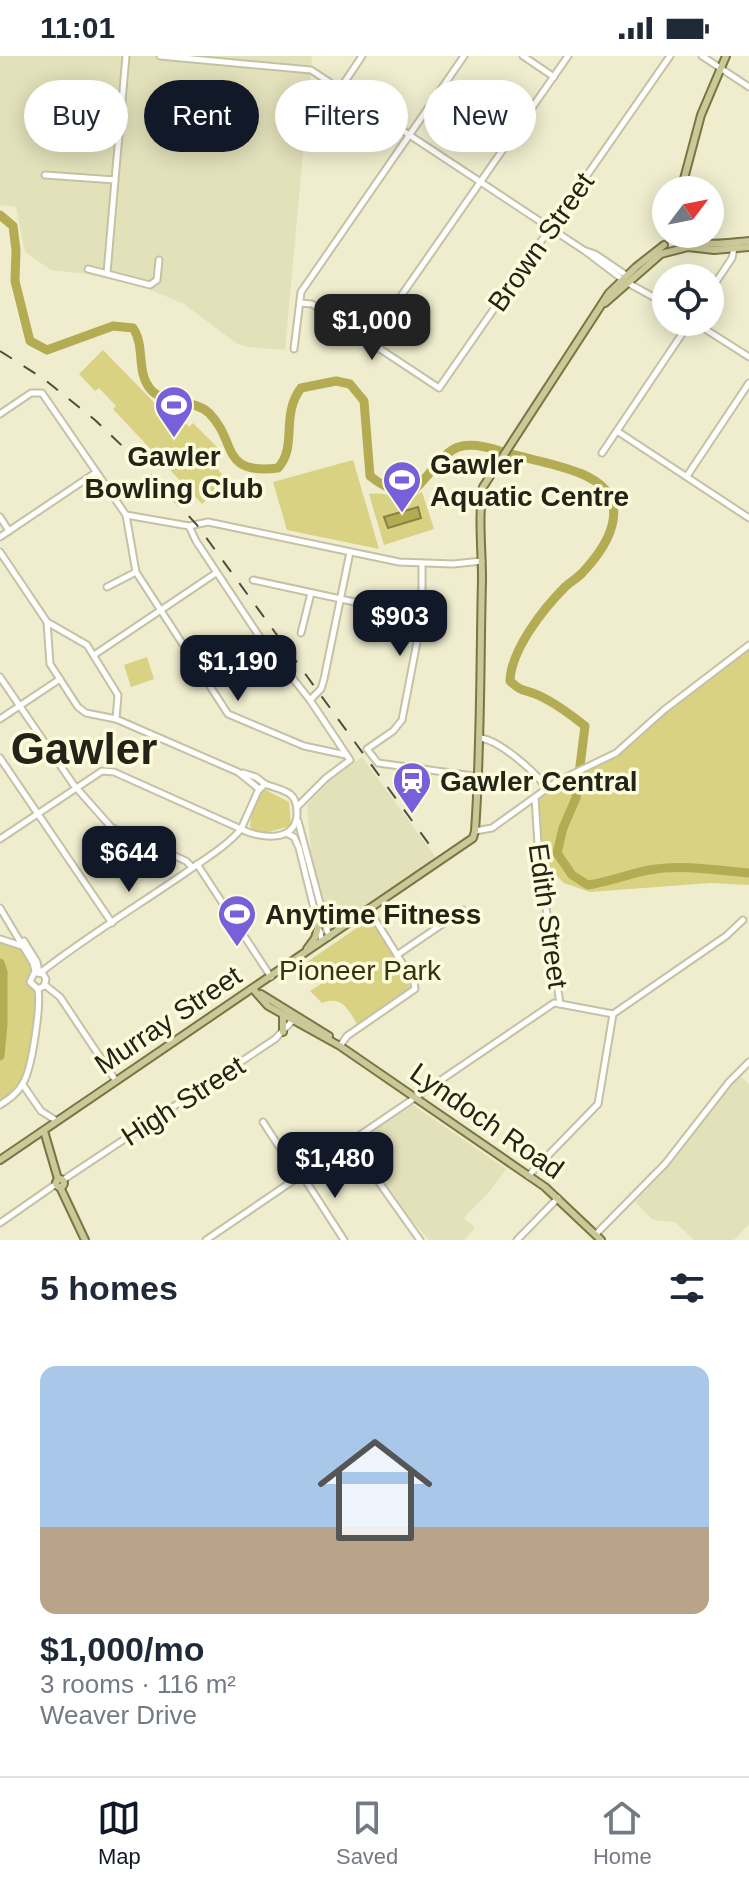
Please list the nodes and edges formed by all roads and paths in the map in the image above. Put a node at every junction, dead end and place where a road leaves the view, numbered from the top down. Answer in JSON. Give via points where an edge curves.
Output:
{"nodes":[{"id":1,"x":126,"y":56,"type":"edge"},
{"id":2,"x":160,"y":56,"type":"edge"},
{"id":3,"x":362,"y":56,"type":"edge"},
{"id":4,"x":464,"y":56,"type":"edge"},
{"id":5,"x":523,"y":56,"type":"edge"},
{"id":6,"x":568,"y":56,"type":"edge"},
{"id":7,"x":670,"y":56,"type":"edge"},
{"id":8,"x":702,"y":56,"type":"edge"},
{"id":9,"x":726,"y":56,"type":"edge"},
{"id":10,"x":719,"y":68,"type":"junction"},
{"id":11,"x":554,"y":77,"type":"junction"},
{"id":12,"x":326,"y":80,"type":"edge"},
{"id":13,"x":346,"y":80,"type":"edge"},
{"id":14,"x":749,"y":87,"type":"edge"},
{"id":15,"x":410,"y":135,"type":"junction"},
{"id":16,"x":45,"y":175,"type":"dead end"},
{"id":17,"x":685,"y":176,"type":"edge"},
{"id":18,"x":115,"y":180,"type":"junction"},
{"id":19,"x":481,"y":182,"type":"junction"},
{"id":20,"x":551,"y":228,"type":"junction"},
{"id":21,"x":749,"y":241,"type":"edge"},
{"id":22,"x":724,"y":243,"type":"edge"},
{"id":23,"x":724,"y":245,"type":"edge"},
{"id":24,"x":661,"y":248,"type":"edge"},
{"id":25,"x":667,"y":248,"type":"edge"},
{"id":26,"x":682,"y":248,"type":"edge"},
{"id":27,"x":724,"y":248,"type":"edge"},
{"id":28,"x":734,"y":248,"type":"junction"},
{"id":29,"x":672,"y":252,"type":"junction"},
{"id":30,"x":654,"y":258,"type":"junction"},
{"id":31,"x":159,"y":260,"type":"dead end"},
{"id":32,"x":88,"y":269,"type":"dead end"},
{"id":33,"x":724,"y":270,"type":"edge"},
{"id":34,"x":107,"y":273,"type":"junction"},
{"id":35,"x":628,"y":279,"type":"junction"},
{"id":36,"x":652,"y":296,"type":"edge"},
{"id":37,"x":300,"y":303,"type":"junction"},
{"id":38,"x":682,"y":336,"type":"edge"},
{"id":39,"x":715,"y":336,"type":"edge"},
{"id":40,"x":369,"y":342,"type":"junction"},
{"id":41,"x":294,"y":349,"type":"dead end"},
{"id":42,"x":749,"y":357,"type":"edge"},
{"id":43,"x":749,"y":383,"type":"edge"},
{"id":44,"x":0,"y":414,"type":"edge"},
{"id":45,"x":617,"y":431,"type":"junction"},
{"id":46,"x":602,"y":453,"type":"dead end"},
{"id":47,"x":95,"y":473,"type":"junction"},
{"id":48,"x":687,"y":476,"type":"junction"},
{"id":49,"x":126,"y":515,"type":"junction"},
{"id":50,"x":0,"y":517,"type":"edge"},
{"id":51,"x":749,"y":518,"type":"edge"},
{"id":52,"x":189,"y":526,"type":"junction"},
{"id":53,"x":9,"y":531,"type":"junction"},
{"id":54,"x":0,"y":537,"type":"edge"},
{"id":55,"x":0,"y":552,"type":"edge"},
{"id":56,"x":350,"y":552,"type":"junction"},
{"id":57,"x":482,"y":561,"type":"junction"},
{"id":58,"x":422,"y":564,"type":"junction"},
{"id":59,"x":136,"y":572,"type":"junction"},
{"id":60,"x":216,"y":573,"type":"junction"},
{"id":61,"x":253,"y":580,"type":"dead end"},
{"id":62,"x":107,"y":587,"type":"dead end"},
{"id":63,"x":311,"y":593,"type":"junction"},
{"id":64,"x":341,"y":599,"type":"junction"},
{"id":65,"x":373,"y":606,"type":"dead end"},
{"id":66,"x":160,"y":612,"type":"junction"},
{"id":67,"x":47,"y":622,"type":"junction"},
{"id":68,"x":301,"y":633,"type":"dead end"},
{"id":69,"x":749,"y":645,"type":"edge"},
{"id":70,"x":94,"y":655,"type":"junction"},
{"id":71,"x":0,"y":677,"type":"edge"},
{"id":72,"x":60,"y":679,"type":"junction"},
{"id":73,"x":310,"y":700,"type":"junction"},
{"id":74,"x":19,"y":706,"type":"junction"},
{"id":75,"x":0,"y":719,"type":"edge"},
{"id":76,"x":116,"y":719,"type":"junction"},
{"id":77,"x":481,"y":738,"type":"junction"},
{"id":78,"x":0,"y":758,"type":"edge"},
{"id":79,"x":348,"y":758,"type":"junction"},
{"id":80,"x":238,"y":772,"type":"junction"},
{"id":81,"x":479,"y":776,"type":"junction"},
{"id":82,"x":518,"y":782,"type":"dead end"},
{"id":83,"x":265,"y":784,"type":"junction"},
{"id":84,"x":77,"y":788,"type":"junction"},
{"id":85,"x":259,"y":789,"type":"junction"},
{"id":86,"x":547,"y":789,"type":"junction"},
{"id":87,"x":535,"y":798,"type":"junction"},
{"id":88,"x":297,"y":807,"type":"junction"},
{"id":89,"x":38,"y":814,"type":"junction"},
{"id":90,"x":245,"y":817,"type":"junction"},
{"id":91,"x":297,"y":817,"type":"junction"},
{"id":92,"x":226,"y":821,"type":"junction"},
{"id":93,"x":241,"y":829,"type":"junction"},
{"id":94,"x":475,"y":831,"type":"junction"},
{"id":95,"x":286,"y":833,"type":"junction"},
{"id":96,"x":250,"y":834,"type":"junction"},
{"id":97,"x":234,"y":838,"type":"junction"},
{"id":98,"x":0,"y":839,"type":"edge"},
{"id":99,"x":194,"y":866,"type":"junction"},
{"id":100,"x":0,"y":908,"type":"edge"},
{"id":101,"x":369,"y":910,"type":"junction"},
{"id":102,"x":463,"y":910,"type":"dead end"},
{"id":103,"x":743,"y":920,"type":"dead end"},
{"id":104,"x":112,"y":923,"type":"junction"},
{"id":105,"x":323,"y":926,"type":"junction"},
{"id":106,"x":339,"y":931,"type":"junction"},
{"id":107,"x":0,"y":939,"type":"edge"},
{"id":108,"x":326,"y":940,"type":"junction"},
{"id":109,"x":27,"y":948,"type":"junction"},
{"id":110,"x":303,"y":955,"type":"junction"},
{"id":111,"x":397,"y":955,"type":"junction"},
{"id":112,"x":38,"y":973,"type":"junction"},
{"id":113,"x":271,"y":977,"type":"junction"},
{"id":114,"x":45,"y":985,"type":"junction"},
{"id":115,"x":255,"y":988,"type":"junction"},
{"id":116,"x":38,"y":989,"type":"junction"},
{"id":117,"x":242,"y":997,"type":"junction"},
{"id":118,"x":268,"y":1003,"type":"junction"},
{"id":119,"x":560,"y":1004,"type":"junction"},
{"id":120,"x":281,"y":1014,"type":"junction"},
{"id":121,"x":613,"y":1014,"type":"junction"},
{"id":122,"x":295,"y":1018,"type":"junction"},
{"id":123,"x":283,"y":1032,"type":"junction"},
{"id":124,"x":340,"y":1046,"type":"junction"},
{"id":125,"x":749,"y":1062,"type":"edge"},
{"id":126,"x":117,"y":1082,"type":"junction"},
{"id":127,"x":23,"y":1085,"type":"junction"},
{"id":128,"x":415,"y":1096,"type":"junction"},
{"id":129,"x":0,"y":1105,"type":"edge"},
{"id":130,"x":58,"y":1121,"type":"junction"},
{"id":131,"x":263,"y":1122,"type":"dead end"},
{"id":132,"x":44,"y":1131,"type":"junction"},
{"id":133,"x":351,"y":1143,"type":"junction"},
{"id":134,"x":0,"y":1160,"type":"edge"},
{"id":135,"x":301,"y":1176,"type":"junction"},
{"id":136,"x":528,"y":1176,"type":"junction"},
{"id":137,"x":59,"y":1182,"type":"junction"},
{"id":138,"x":558,"y":1198,"type":"junction"},
{"id":139,"x":0,"y":1223,"type":"edge"},
{"id":140,"x":598,"y":1237,"type":"edge"},
{"id":141,"x":519,"y":1239,"type":"edge"},
{"id":142,"x":85,"y":1240,"type":"edge"},
{"id":143,"x":206,"y":1240,"type":"edge"},
{"id":144,"x":344,"y":1240,"type":"edge"},
{"id":145,"x":420,"y":1240,"type":"edge"}],
"edges":[{"from":1,"to":18,"type":"street"},
{"from":2,"to":12,"type":"street","via":[[308,69]]},
{"from":3,"to":13,"type":"street"},
{"from":4,"to":15,"type":"street"},
{"from":5,"to":11,"type":"street"},
{"from":6,"to":11,"type":"street"},
{"from":7,"to":20,"type":"street","name":"Brown Street"},
{"from":8,"to":10,"type":"street"},
{"from":9,"to":10,"type":"main road"},
{"from":10,"to":14,"type":"street"},
{"from":10,"to":17,"type":"main road"},
{"from":11,"to":19,"type":"street"},
{"from":15,"to":19,"type":"street"},
{"from":15,"to":37,"type":"street","via":[[301,292]]},
{"from":16,"to":18,"type":"street"},
{"from":18,"to":34,"type":"street"},
{"from":19,"to":20,"type":"street"},
{"from":19,"to":40,"type":"street"},
{"from":20,"to":35,"type":"street"},
{"from":20,"to":40,"type":"street","name":"Brown Street","via":[[439,388]]},
{"from":21,"to":22,"type":"main road"},
{"from":21,"to":28,"type":"main road"},
{"from":23,"to":28,"type":"main road"},
{"from":24,"to":35,"type":"main road"},
{"from":25,"to":29,"type":"main road"},
{"from":26,"to":29,"type":"main road"},
{"from":27,"to":28,"type":"main road"},
{"from":28,"to":33,"type":"street"},
{"from":29,"to":30,"type":"main road"},
{"from":30,"to":35,"type":"main road"},
{"from":30,"to":35,"type":"main road"},
{"from":31,"to":34,"type":"street","via":[[157,280],[150,285]]},
{"from":32,"to":34,"type":"street"},
{"from":35,"to":36,"type":"street"},
{"from":35,"to":57,"type":"main road","via":[[601,306],[483,487]]},
{"from":37,"to":40,"type":"street","via":[[312,304]]},
{"from":37,"to":41,"type":"street"},
{"from":38,"to":45,"type":"street"},
{"from":39,"to":42,"type":"street"},
{"from":43,"to":48,"type":"street"},
{"from":44,"to":47,"type":"street","via":[[40,392]]},
{"from":45,"to":46,"type":"street"},
{"from":45,"to":48,"type":"street"},
{"from":47,"to":49,"type":"street"},
{"from":47,"to":53,"type":"street"},
{"from":48,"to":51,"type":"street"},
{"from":49,"to":52,"type":"street"},
{"from":49,"to":59,"type":"street"},
{"from":50,"to":53,"type":"street"},
{"from":52,"to":56,"type":"street","via":[[208,522]]},
{"from":52,"to":60,"type":"street"},
{"from":53,"to":54,"type":"street"},
{"from":55,"to":67,"type":"street"},
{"from":56,"to":58,"type":"street"},
{"from":56,"to":64,"type":"street"},
{"from":57,"to":58,"type":"street"},
{"from":57,"to":77,"type":"main road"},
{"from":58,"to":81,"type":"street","via":[[422,616],[402,720],[367,749],[378,763]]},
{"from":59,"to":62,"type":"street"},
{"from":59,"to":66,"type":"street"},
{"from":60,"to":66,"type":"street"},
{"from":60,"to":73,"type":"street"},
{"from":61,"to":63,"type":"street"},
{"from":63,"to":64,"type":"street"},
{"from":63,"to":68,"type":"street"},
{"from":64,"to":65,"type":"street"},
{"from":64,"to":73,"type":"street","via":[[323,683]]},
{"from":66,"to":70,"type":"street"},
{"from":66,"to":79,"type":"street","via":[[228,714]]},
{"from":67,"to":70,"type":"street","via":[[84,641]]},
{"from":67,"to":72,"type":"street","via":[[50,664]]},
{"from":69,"to":86,"type":"street","via":[[622,748]]},
{"from":70,"to":76,"type":"street","via":[[118,695]]},
{"from":71,"to":74,"type":"street"},
{"from":72,"to":74,"type":"street"},
{"from":72,"to":76,"type":"street","via":[[82,711]]},
{"from":73,"to":79,"type":"street"},
{"from":74,"to":75,"type":"street"},
{"from":74,"to":84,"type":"street"},
{"from":76,"to":80,"type":"street"},
{"from":77,"to":81,"type":"main road"},
{"from":77,"to":86,"type":"street","via":[[497,743]]},
{"from":78,"to":89,"type":"street"},
{"from":79,"to":88,"type":"street"},
{"from":80,"to":83,"type":"street"},
{"from":80,"to":85,"type":"street"},
{"from":81,"to":82,"type":"street"},
{"from":81,"to":94,"type":"main road"},
{"from":83,"to":85,"type":"street"},
{"from":83,"to":88,"type":"street","via":[[290,794]]},
{"from":84,"to":89,"type":"street"},
{"from":84,"to":92,"type":"street","via":[[102,771],[114,772]]},
{"from":84,"to":99,"type":"street","via":[[118,831]]},
{"from":85,"to":90,"type":"street"},
{"from":86,"to":87,"type":"street"},
{"from":87,"to":94,"type":"street","via":[[492,828]]},
{"from":87,"to":119,"type":"street","name":"Edith Street"},
{"from":88,"to":91,"type":"street"},
{"from":89,"to":98,"type":"street"},
{"from":89,"to":104,"type":"street"},
{"from":90,"to":92,"type":"street","via":[[240,823]]},
{"from":90,"to":93,"type":"street"},
{"from":91,"to":95,"type":"street"},
{"from":91,"to":105,"type":"street"},
{"from":92,"to":93,"type":"street"},
{"from":93,"to":96,"type":"street"},
{"from":93,"to":97,"type":"street"},
{"from":94,"to":101,"type":"main road","name":"Murray Street","via":[[468,843]]},
{"from":95,"to":96,"type":"street","via":[[265,838]]},
{"from":95,"to":105,"type":"street","via":[[299,848]]},
{"from":96,"to":97,"type":"street"},
{"from":97,"to":99,"type":"street"},
{"from":99,"to":104,"type":"street"},
{"from":99,"to":113,"type":"street"},
{"from":100,"to":109,"type":"street"},
{"from":101,"to":106,"type":"main road","name":"Murray Street"},
{"from":101,"to":111,"type":"street"},
{"from":102,"to":111,"type":"street"},
{"from":103,"to":121,"type":"street"},
{"from":104,"to":112,"type":"street"},
{"from":105,"to":106,"type":"street"},
{"from":105,"to":108,"type":"street"},
{"from":105,"to":110,"type":"main road"},
{"from":106,"to":108,"type":"main road","name":"Murray Street"},
{"from":107,"to":109,"type":"street"},
{"from":108,"to":110,"type":"main road","name":"Murray Street"},
{"from":109,"to":112,"type":"street"},
{"from":110,"to":113,"type":"main road","name":"Murray Street"},
{"from":111,"to":124,"type":"street","via":[[414,991]]},
{"from":112,"to":114,"type":"street","via":[[45,976]]},
{"from":112,"to":116,"type":"street","via":[[30,982]]},
{"from":113,"to":115,"type":"main road","name":"Murray Street"},
{"from":113,"to":118,"type":"main road"},
{"from":114,"to":116,"type":"street"},
{"from":114,"to":126,"type":"street","via":[[60,997]]},
{"from":115,"to":117,"type":"main road","name":"Murray Street"},
{"from":115,"to":118,"type":"main road","name":"Lyndoch Road"},
{"from":116,"to":127,"type":"street","via":[[40,1006]]},
{"from":117,"to":118,"type":"main road"},
{"from":117,"to":126,"type":"main road","name":"Murray Street"},
{"from":118,"to":120,"type":"main road","name":"Lyndoch Road"},
{"from":118,"to":122,"type":"main road","name":"Lyndoch Road"},
{"from":119,"to":121,"type":"street"},
{"from":119,"to":128,"type":"street","name":"Edith Street","via":[[554,1003]]},
{"from":120,"to":122,"type":"main road","name":"Lyndoch Road"},
{"from":120,"to":123,"type":"main road"},
{"from":121,"to":136,"type":"street","via":[[598,1104]]},
{"from":122,"to":123,"type":"street","name":"High Street"},
{"from":122,"to":124,"type":"main road","name":"Lyndoch Road"},
{"from":123,"to":137,"type":"street","name":"High Street"},
{"from":124,"to":128,"type":"main road","name":"Lyndoch Road"},
{"from":125,"to":140,"type":"street"},
{"from":126,"to":130,"type":"main road","name":"Murray Street"},
{"from":127,"to":129,"type":"street"},
{"from":127,"to":130,"type":"street","via":[[41,1111]]},
{"from":128,"to":133,"type":"street","name":"Edith Street"},
{"from":128,"to":136,"type":"main road","name":"Lyndoch Road"},
{"from":130,"to":132,"type":"main road","name":"Murray Street"},
{"from":131,"to":135,"type":"street"},
{"from":132,"to":134,"type":"main road","name":"Murray Street"},
{"from":132,"to":137,"type":"main road"},
{"from":133,"to":135,"type":"street","name":"Edith Street"},
{"from":133,"to":145,"type":"street"},
{"from":135,"to":143,"type":"street","name":"Edith Street"},
{"from":135,"to":144,"type":"street"},
{"from":136,"to":138,"type":"main road","name":"Lyndoch Road"},
{"from":137,"to":139,"type":"street","name":"High Street"},
{"from":137,"to":142,"type":"main road"},
{"from":138,"to":140,"type":"main road","name":"Lyndoch Road"},
{"from":138,"to":141,"type":"street"}]}
